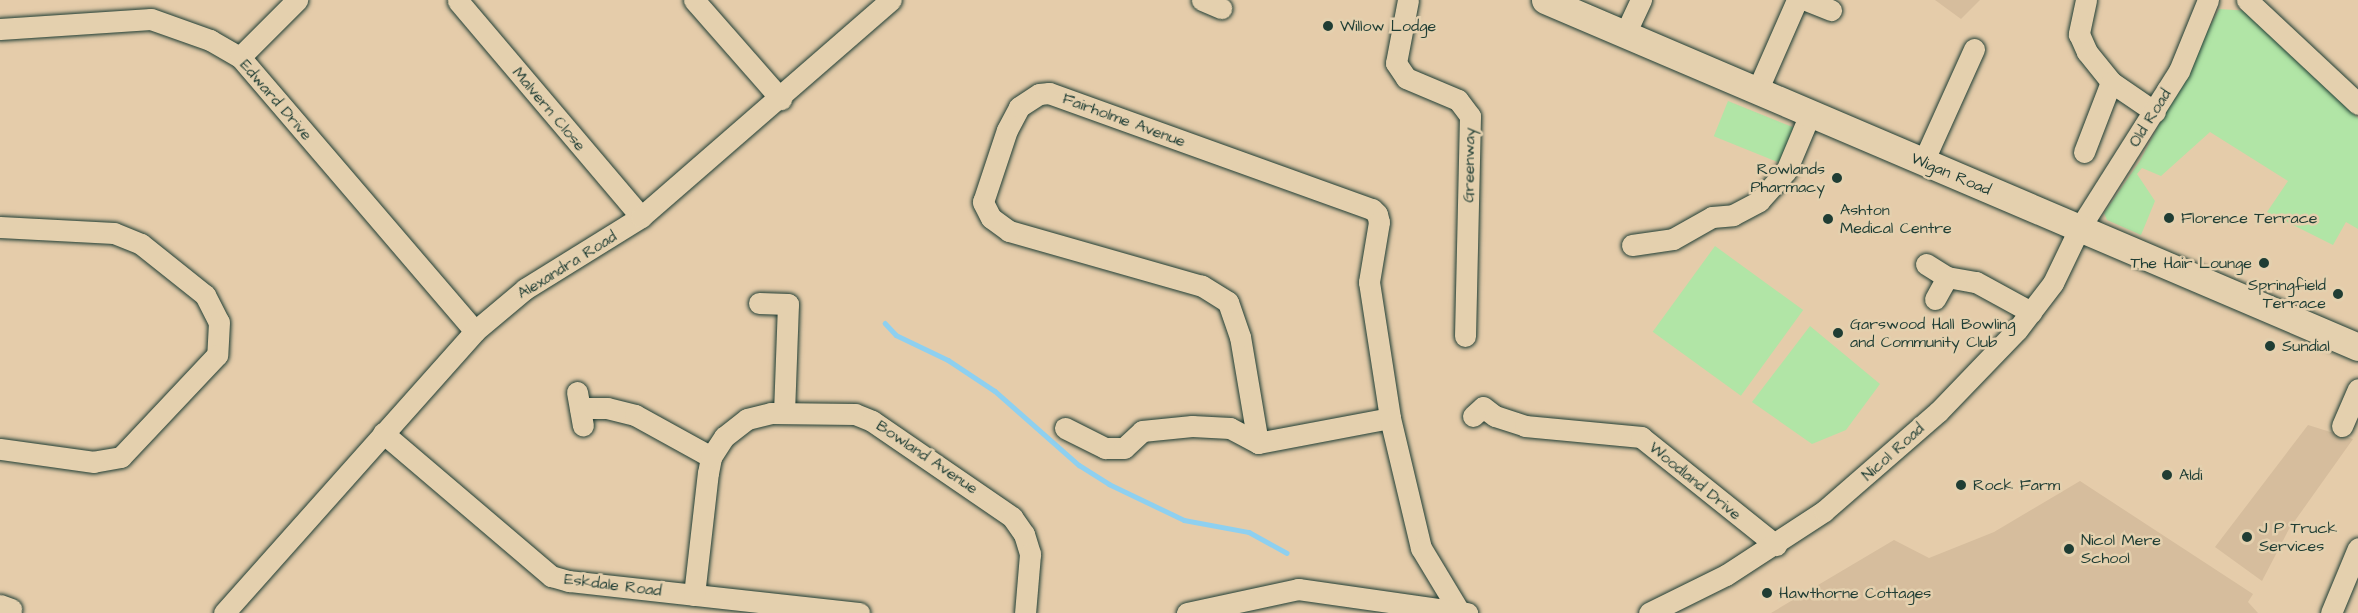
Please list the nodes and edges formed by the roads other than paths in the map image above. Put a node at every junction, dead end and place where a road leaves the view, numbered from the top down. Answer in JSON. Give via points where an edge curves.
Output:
{"nodes":[{"id":1,"x":297,"y":0,"type":"edge"},
{"id":2,"x":694,"y":0,"type":"edge"},
{"id":3,"x":891,"y":0,"type":"edge"},
{"id":4,"x":1408,"y":0,"type":"edge"},
{"id":5,"x":1545,"y":0,"type":"edge"},
{"id":6,"x":1641,"y":0,"type":"edge"},
{"id":7,"x":1797,"y":0,"type":"edge"},
{"id":8,"x":1806,"y":0,"type":"edge"},
{"id":9,"x":2086,"y":0,"type":"edge"},
{"id":10,"x":2208,"y":0,"type":"edge"},
{"id":11,"x":2247,"y":0,"type":"edge"},
{"id":12,"x":455,"y":4,"type":"edge"},
{"id":13,"x":1831,"y":10,"type":"dead end"},
{"id":14,"x":0,"y":29,"type":"edge"},
{"id":15,"x":1625,"y":34,"type":"junction"},
{"id":16,"x":1974,"y":48,"type":"dead end"},
{"id":17,"x":240,"y":57,"type":"junction"},
{"id":18,"x":2111,"y":82,"type":"junction"},
{"id":19,"x":1757,"y":91,"type":"junction"},
{"id":20,"x":781,"y":99,"type":"junction"},
{"id":21,"x":2357,"y":102,"type":"edge"},
{"id":22,"x":2155,"y":112,"type":"junction"},
{"id":23,"x":1810,"y":114,"type":"junction"},
{"id":24,"x":2084,"y":152,"type":"dead end"},
{"id":25,"x":1923,"y":162,"type":"junction"},
{"id":26,"x":641,"y":217,"type":"junction"},
{"id":27,"x":0,"y":227,"type":"edge"},
{"id":28,"x":2079,"y":229,"type":"junction"},
{"id":29,"x":1632,"y":245,"type":"dead end"},
{"id":30,"x":1926,"y":264,"type":"dead end"},
{"id":31,"x":1947,"y":277,"type":"junction"},
{"id":32,"x":1935,"y":299,"type":"dead end"},
{"id":33,"x":759,"y":303,"type":"dead end"},
{"id":34,"x":2031,"y":312,"type":"junction"},
{"id":35,"x":475,"y":331,"type":"junction"},
{"id":36,"x":1465,"y":336,"type":"dead end"},
{"id":37,"x":2358,"y":347,"type":"edge"},
{"id":38,"x":2358,"y":389,"type":"edge"},
{"id":39,"x":580,"y":408,"type":"dead end"},
{"id":40,"x":784,"y":412,"type":"junction"},
{"id":41,"x":1473,"y":416,"type":"dead end"},
{"id":42,"x":1390,"y":418,"type":"junction"},
{"id":43,"x":2342,"y":426,"type":"dead end"},
{"id":44,"x":1078,"y":428,"type":"dead end"},
{"id":45,"x":383,"y":433,"type":"junction"},
{"id":46,"x":1258,"y":443,"type":"junction"},
{"id":47,"x":0,"y":449,"type":"edge"},
{"id":48,"x":711,"y":457,"type":"junction"},
{"id":49,"x":1776,"y":545,"type":"junction"},
{"id":50,"x":2358,"y":548,"type":"edge"},
{"id":51,"x":694,"y":595,"type":"junction"},
{"id":52,"x":1464,"y":612,"type":"edge"},
{"id":53,"x":224,"y":613,"type":"edge"},
{"id":54,"x":859,"y":613,"type":"edge"},
{"id":55,"x":1025,"y":613,"type":"edge"},
{"id":56,"x":1187,"y":613,"type":"edge"},
{"id":57,"x":1649,"y":613,"type":"edge"},
{"id":58,"x":2331,"y":613,"type":"edge"}],
"edges":[{"from":1,"to":17,"type":"street"},
{"from":2,"to":20,"type":"street"},
{"from":3,"to":20,"type":"street","name":"Alexandra Road"},
{"from":4,"to":36,"type":"street","name":"Greenway","via":[[1396,63],[1406,78],[1458,100],[1470,116]]},
{"from":5,"to":15,"type":"main road","name":"Wigan Road"},
{"from":6,"to":15,"type":"street"},
{"from":7,"to":19,"type":"street"},
{"from":8,"to":13,"type":"street"},
{"from":9,"to":18,"type":"street","via":[[2079,34],[2087,52]]},
{"from":10,"to":22,"type":"street","name":"Old Road","via":[[2196,36]]},
{"from":11,"to":21,"type":"street"},
{"from":12,"to":26,"type":"street","name":"Malvern Close"},
{"from":14,"to":17,"type":"street","name":"Edward Drive","via":[[151,19],[210,40]]},
{"from":15,"to":19,"type":"main road","name":"Wigan Road"},
{"from":16,"to":25,"type":"street"},
{"from":17,"to":35,"type":"street","name":"Edward Drive"},
{"from":18,"to":22,"type":"street"},
{"from":18,"to":24,"type":"street"},
{"from":19,"to":23,"type":"main road","name":"Wigan Road"},
{"from":20,"to":26,"type":"street","name":"Alexandra Road"},
{"from":22,"to":28,"type":"street","name":"Old Road"},
{"from":23,"to":25,"type":"main road","name":"Wigan Road"},
{"from":23,"to":29,"type":"street","via":[[1786,171],[1759,201],[1733,215],[1712,217],[1673,239]]},
{"from":25,"to":28,"type":"main road","name":"Wigan Road"},
{"from":26,"to":35,"type":"street","name":"Alexandra Road","via":[[525,289]]},
{"from":27,"to":47,"type":"street","via":[[114,233],[141,244],[205,295],[219,322],[217,355],[121,457],[94,462]]},
{"from":28,"to":34,"type":"street","name":"Nicol Road","via":[[2053,283]]},
{"from":28,"to":37,"type":"main road","name":"Wigan Road"},
{"from":30,"to":31,"type":"street"},
{"from":31,"to":32,"type":"street"},
{"from":31,"to":34,"type":"street","via":[[1976,282]]},
{"from":33,"to":40,"type":"street","via":[[788,304]]},
{"from":34,"to":49,"type":"street","name":"Nicol Road","via":[[1938,412],[1850,489]]},
{"from":35,"to":45,"type":"street","name":"Alexandra Road"},
{"from":38,"to":43,"type":"street"},
{"from":39,"to":48,"type":"street","via":[[608,408],[634,415]]},
{"from":40,"to":48,"type":"street","name":"Bowland Avenue","via":[[758,415],[739,424],[724,437]]},
{"from":40,"to":55,"type":"street","name":"Bowland Avenue","via":[[864,417],[1002,508],[1019,525],[1030,554]]},
{"from":41,"to":49,"type":"street","name":"Woodland Drive","via":[[1483,407],[1495,417],[1525,426],[1641,437]]},
{"from":42,"to":46,"type":"street"},
{"from":42,"to":46,"type":"street","name":"Fairholme Avenue","via":[[1369,282],[1380,222],[1372,208],[1048,93],[1039,94],[1019,107],[1007,130],[983,202],[991,218],[1009,231],[1202,286],[1228,303],[1240,338]]},
{"from":42,"to":52,"type":"street","name":"Fairholme Avenue","via":[[1421,548]]},
{"from":44,"to":46,"type":"street","via":[[1105,448],[1124,448],[1142,431],[1192,426],[1230,428]]},
{"from":45,"to":51,"type":"street","name":"Eskdale Road","via":[[551,576]]},
{"from":45,"to":53,"type":"street","name":"Alexandra Road"},
{"from":48,"to":51,"type":"street","name":"Bowland Avenue"},
{"from":49,"to":57,"type":"street","name":"Nicol Road"},
{"from":50,"to":58,"type":"street"},
{"from":51,"to":54,"type":"street","name":"Eskdale Road"},
{"from":52,"to":56,"type":"street","via":[[1298,589]]}]}
